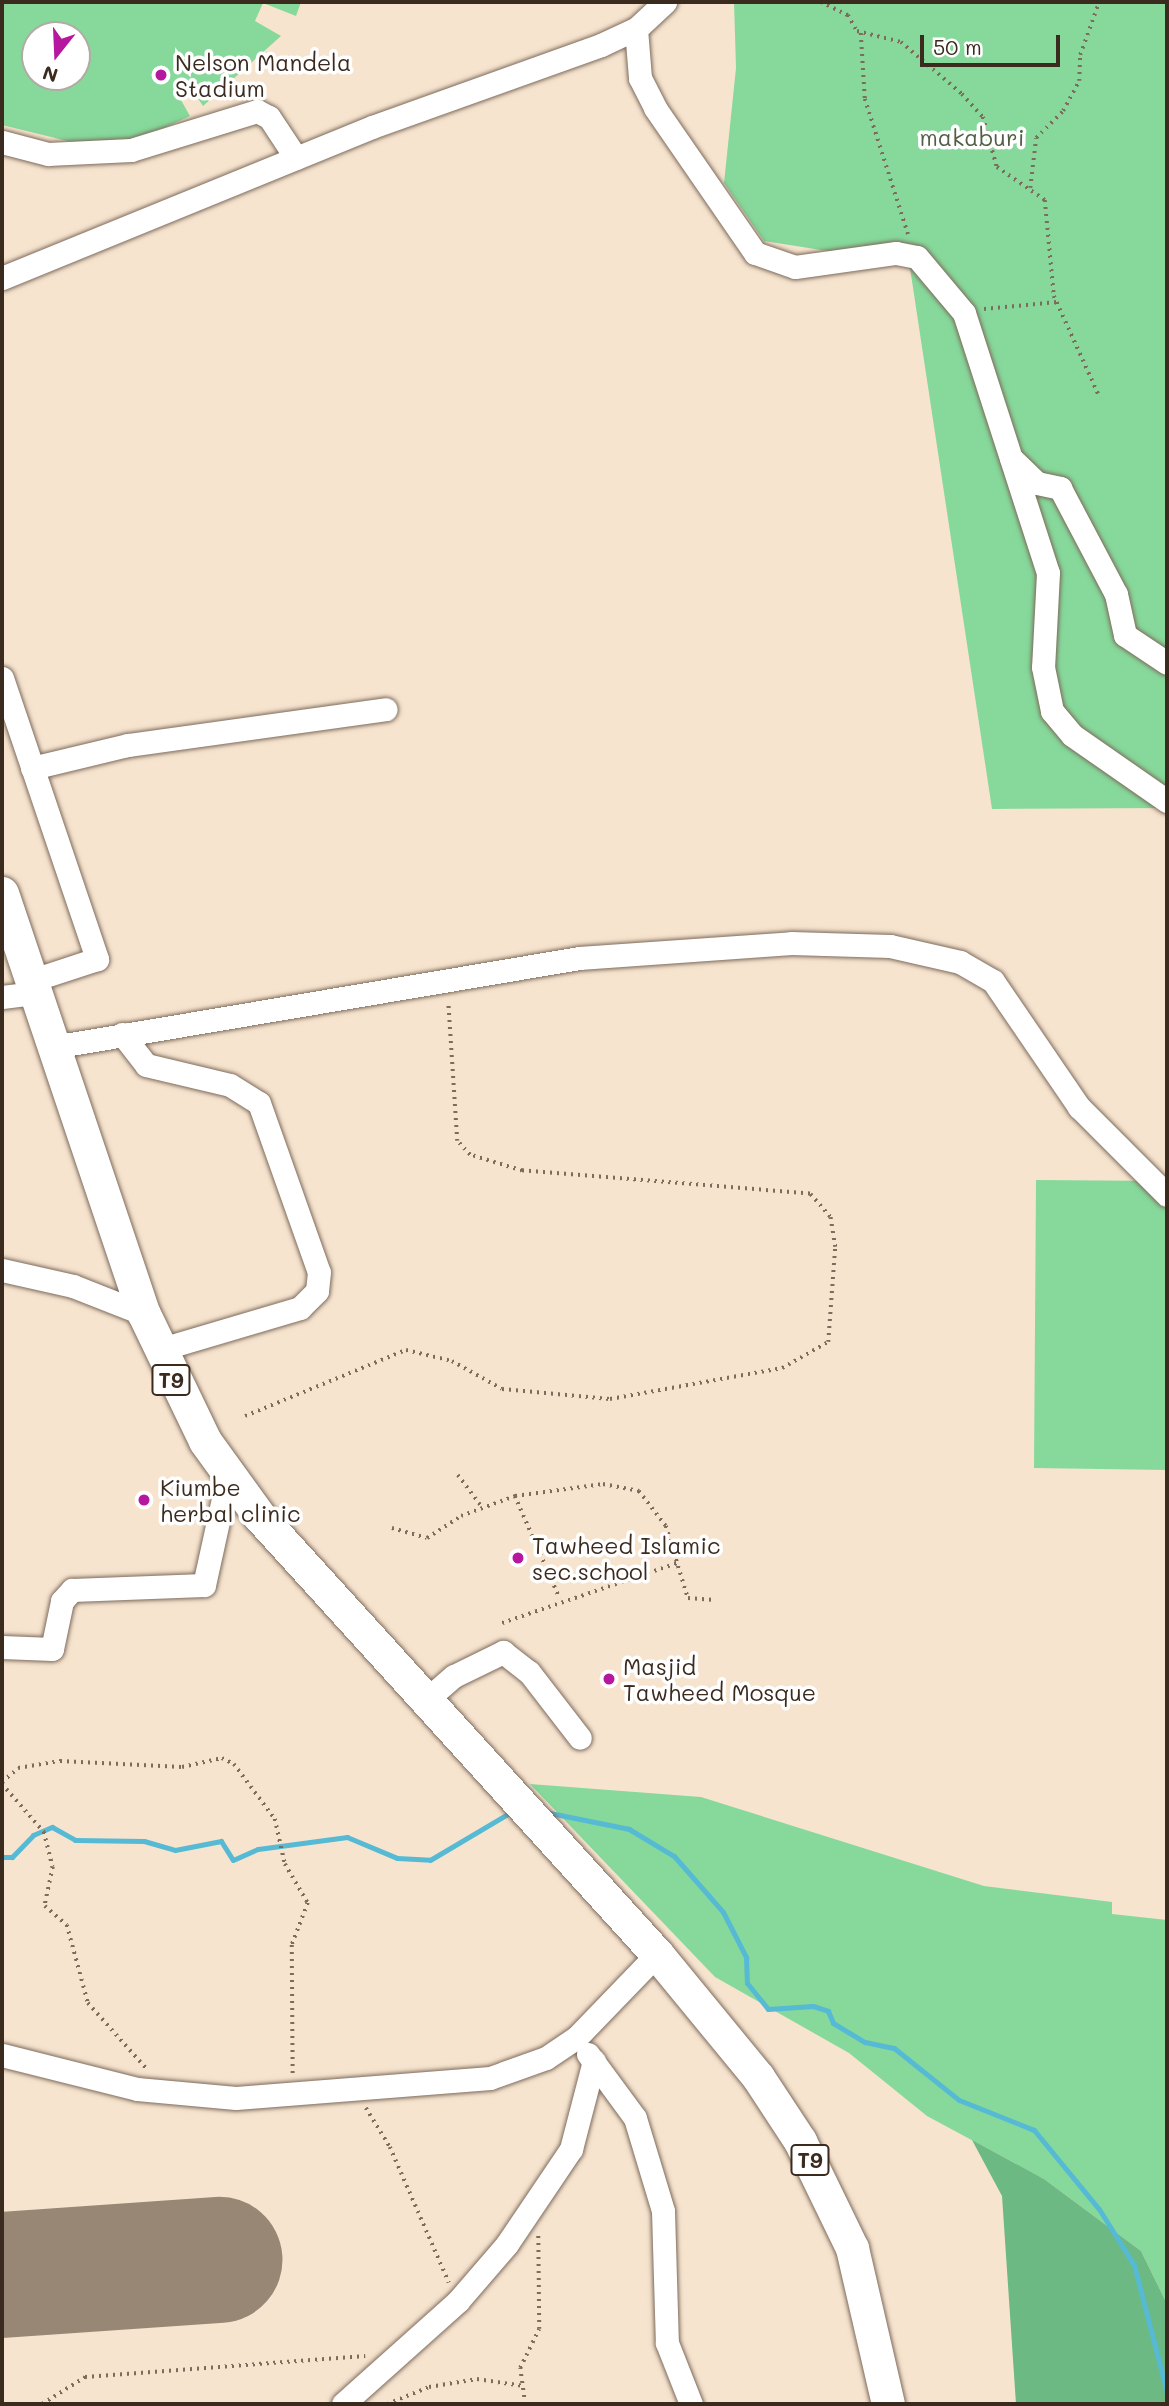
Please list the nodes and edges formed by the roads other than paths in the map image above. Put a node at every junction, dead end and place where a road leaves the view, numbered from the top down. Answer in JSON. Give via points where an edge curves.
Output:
{"nodes":[{"id":1,"x":665,"y":2,"type":"edge"},
{"id":2,"x":636,"y":29,"type":"junction"},
{"id":3,"x":2,"y":142,"type":"edge"},
{"id":4,"x":296,"y":158,"type":"junction"},
{"id":5,"x":2,"y":278,"type":"edge"},
{"id":6,"x":1009,"y":455,"type":"junction"},
{"id":7,"x":1167,"y":663,"type":"edge"},
{"id":8,"x":2,"y":678,"type":"edge"},
{"id":9,"x":386,"y":709,"type":"dead end"},
{"id":10,"x":32,"y":768,"type":"junction"},
{"id":11,"x":1167,"y":801,"type":"edge"},
{"id":12,"x":2,"y":893,"type":"edge"},
{"id":13,"x":22,"y":990,"type":"edge"},
{"id":14,"x":122,"y":1034,"type":"junction"},
{"id":15,"x":53,"y":1047,"type":"junction"},
{"id":16,"x":1167,"y":1195,"type":"edge"},
{"id":17,"x":2,"y":1270,"type":"edge"},
{"id":18,"x":144,"y":1314,"type":"junction"},
{"id":19,"x":158,"y":1350,"type":"junction"},
{"id":20,"x":228,"y":1476,"type":"junction"},
{"id":21,"x":2,"y":1647,"type":"edge"},
{"id":22,"x":426,"y":1700,"type":"junction"},
{"id":23,"x":580,"y":1738,"type":"dead end"},
{"id":24,"x":657,"y":1954,"type":"junction"},
{"id":25,"x":576,"y":2038,"type":"junction"},
{"id":26,"x":2,"y":2055,"type":"edge"},
{"id":27,"x":594,"y":2061,"type":"junction"},
{"id":28,"x":343,"y":2404,"type":"edge"},
{"id":29,"x":691,"y":2404,"type":"edge"},
{"id":30,"x":888,"y":2404,"type":"edge"}],
"edges":[{"from":1,"to":2,"type":"street"},
{"from":2,"to":4,"type":"street"},
{"from":2,"to":6,"type":"street","via":[[639,78],[755,253],[796,267],[896,253],[917,257],[964,313]]},
{"from":3,"to":4,"type":"street","via":[[48,154],[131,150],[257,111],[270,117]]},
{"from":4,"to":5,"type":"street"},
{"from":6,"to":7,"type":"street","via":[[1029,478],[1060,488],[1116,594],[1125,635]]},
{"from":6,"to":11,"type":"street","via":[[1048,573],[1043,667],[1052,711],[1072,735]]},
{"from":8,"to":10,"type":"street"},
{"from":9,"to":10,"type":"street","via":[[128,745]]},
{"from":10,"to":13,"type":"street","via":[[97,959]]},
{"from":12,"to":13,"type":"highway","number":"T9"},
{"from":13,"to":15,"type":"highway","number":"T9"},
{"from":14,"to":15,"type":"street"},
{"from":14,"to":16,"type":"street","via":[[579,958],[791,943],[890,946],[960,961],[993,981],[1079,1107]]},
{"from":14,"to":19,"type":"street","via":[[146,1065],[230,1085],[258,1103],[319,1272],[317,1291],[300,1308]]},
{"from":15,"to":18,"type":"highway","number":"T9"},
{"from":17,"to":18,"type":"street","via":[[73,1286]]},
{"from":18,"to":19,"type":"highway","number":"T9"},
{"from":19,"to":20,"type":"highway","number":"T9"},
{"from":20,"to":21,"type":"street","via":[[204,1585],[72,1590],[62,1601],[52,1650]]},
{"from":20,"to":22,"type":"highway","number":"T9"},
{"from":22,"to":23,"type":"street","via":[[454,1676],[503,1652],[529,1672]]},
{"from":22,"to":24,"type":"highway","number":"T9"},
{"from":24,"to":25,"type":"street"},
{"from":24,"to":30,"type":"highway","number":"T9","via":[[758,2077],[827,2193],[852,2248]]},
{"from":25,"to":26,"type":"street","via":[[490,2078],[298,2094],[173,2095]]},
{"from":25,"to":27,"type":"street"},
{"from":27,"to":28,"type":"street","via":[[571,2149],[507,2244],[458,2301]]},
{"from":27,"to":29,"type":"street","via":[[635,2119],[663,2211],[667,2343]]}]}
